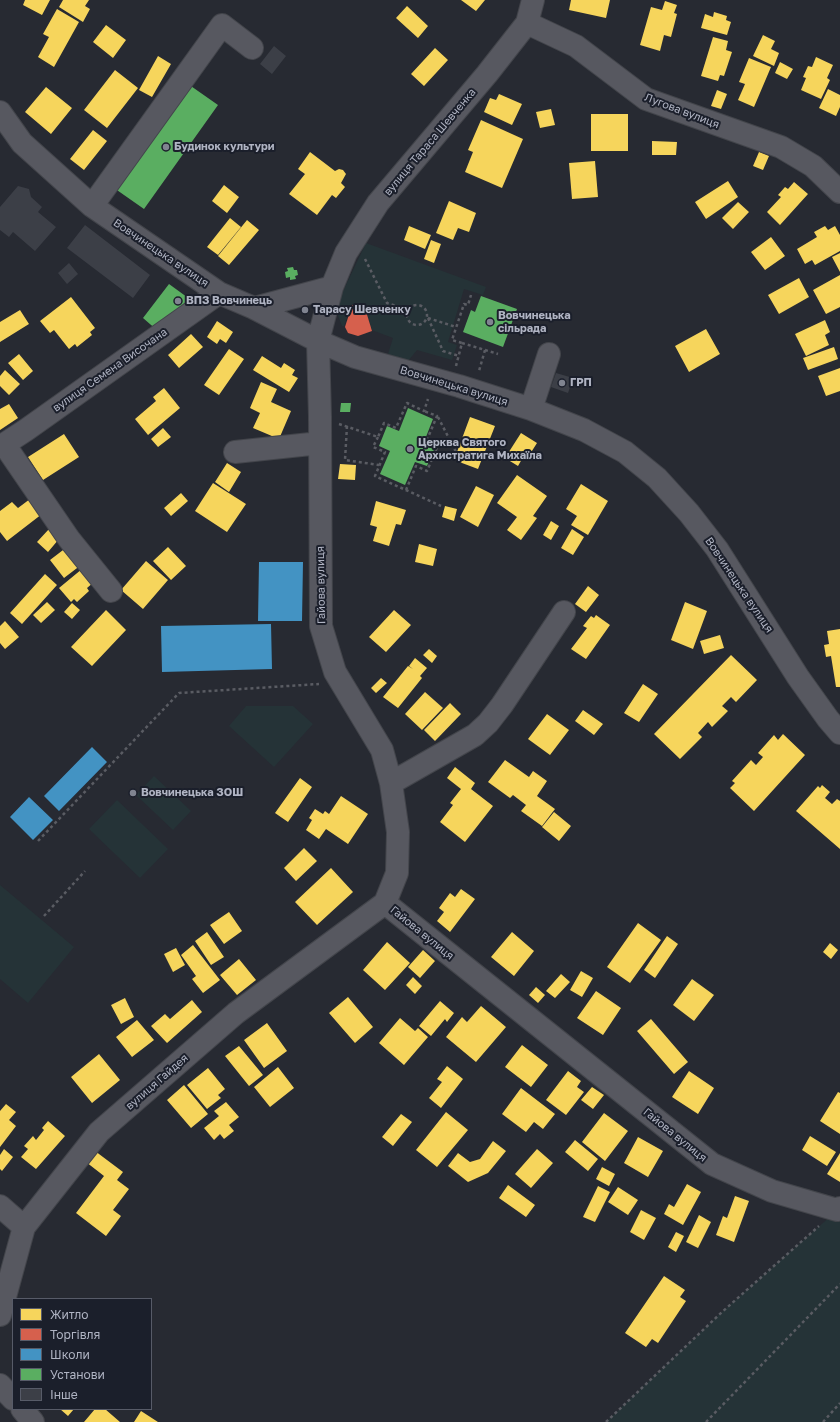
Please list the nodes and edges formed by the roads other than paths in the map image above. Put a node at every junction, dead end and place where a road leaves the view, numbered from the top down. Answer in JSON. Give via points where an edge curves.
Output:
{"nodes":[{"id":1,"x":533,"y":0,"type":"edge"},
{"id":2,"x":527,"y":23,"type":"junction"},
{"id":3,"x":252,"y":48,"type":"dead end"},
{"id":4,"x":0,"y":112,"type":"edge"},
{"id":5,"x":840,"y":192,"type":"edge"},
{"id":6,"x":92,"y":206,"type":"junction"},
{"id":7,"x":332,"y":287,"type":"junction"},
{"id":8,"x":220,"y":292,"type":"junction"},
{"id":9,"x":254,"y":308,"type":"junction"},
{"id":10,"x":318,"y":341,"type":"junction"},
{"id":11,"x":549,"y":354,"type":"dead end"},
{"id":12,"x":531,"y":409,"type":"junction"},
{"id":13,"x":320,"y":443,"type":"junction"},
{"id":14,"x":2,"y":445,"type":"edge"},
{"id":15,"x":235,"y":452,"type":"dead end"},
{"id":16,"x":111,"y":591,"type":"dead end"},
{"id":17,"x":564,"y":612,"type":"dead end"},
{"id":18,"x":840,"y":733,"type":"edge"},
{"id":19,"x":391,"y":783,"type":"junction"},
{"id":20,"x":385,"y":903,"type":"junction"},
{"id":21,"x":0,"y":1206,"type":"edge"},
{"id":22,"x":838,"y":1209,"type":"edge"},
{"id":23,"x":24,"y":1227,"type":"junction"},
{"id":24,"x":0,"y":1315,"type":"edge"},
{"id":25,"x":0,"y":1385,"type":"edge"},
{"id":26,"x":12,"y":1398,"type":"edge"},
{"id":27,"x":23,"y":1410,"type":"edge"},
{"id":28,"x":33,"y":1422,"type":"edge"}],
"edges":[{"from":1,"to":2,"type":"street","name":"вулиця Тараса Шевченка"},
{"from":2,"to":5,"type":"street","name":"Лугова вулиця","via":[[576,46],[646,99],[781,147],[813,166]]},
{"from":2,"to":7,"type":"street","name":"вулиця Тараса Шевченка","via":[[488,74],[378,203],[346,253]]},
{"from":3,"to":6,"type":"street","via":[[222,25]]},
{"from":4,"to":6,"type":"street","name":"Вовчинецька вулиця","via":[[22,143]]},
{"from":6,"to":8,"type":"street","name":"Вовчинецька вулиця"},
{"from":7,"to":9,"type":"street"},
{"from":7,"to":10,"type":"street","name":"вулиця Тараса Шевченка"},
{"from":8,"to":9,"type":"street","name":"Вовчинецька вулиця"},
{"from":8,"to":14,"type":"street","name":"вулиця Семена Височана"},
{"from":9,"to":10,"type":"street","name":"Вовчинецька вулиця"},
{"from":10,"to":12,"type":"street","name":"Вовчинецька вулиця","via":[[355,357]]},
{"from":10,"to":13,"type":"street","name":"Гайова вулиця"},
{"from":11,"to":12,"type":"street"},
{"from":12,"to":18,"type":"street","name":"Вовчинецька вулиця","via":[[584,430],[625,452],[657,478],[717,548],[798,677]]},
{"from":13,"to":15,"type":"street"},
{"from":13,"to":19,"type":"street","name":"Гайова вулиця","via":[[321,626],[336,672],[382,750]]},
{"from":14,"to":16,"type":"street","via":[[69,539]]},
{"from":17,"to":19,"type":"street","via":[[488,723],[475,735]]},
{"from":19,"to":20,"type":"street","name":"Гайова вулиця","via":[[398,832],[397,873]]},
{"from":20,"to":22,"type":"street","name":"Гайова вулиця","via":[[712,1164],[772,1191]]},
{"from":20,"to":23,"type":"street","name":"вулиця Гайдея","via":[[236,1013],[99,1132]]},
{"from":21,"to":23,"type":"street"},
{"from":23,"to":24,"type":"street","name":"вулиця Гайдея"},
{"from":25,"to":26,"type":"street"},
{"from":27,"to":28,"type":"street"}]}
